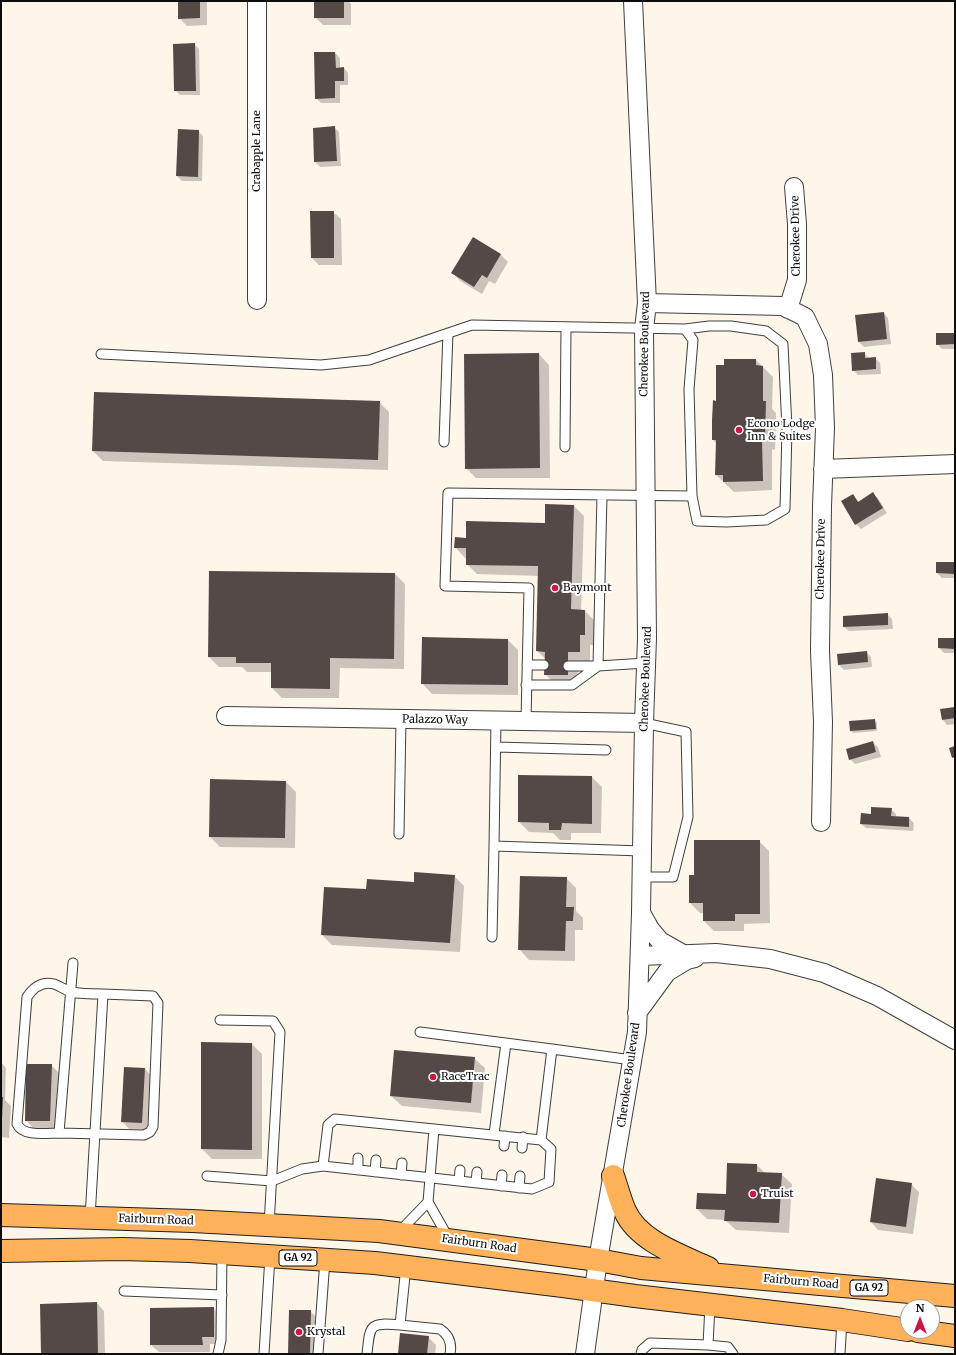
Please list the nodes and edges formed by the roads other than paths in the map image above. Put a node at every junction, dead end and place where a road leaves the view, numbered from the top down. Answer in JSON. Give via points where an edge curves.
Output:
{"nodes":[{"id":1,"x":257,"y":1,"type":"edge"},
{"id":2,"x":633,"y":1,"type":"edge"},
{"id":3,"x":794,"y":186,"type":"dead end"},
{"id":4,"x":257,"y":300,"type":"dead end"},
{"id":5,"x":647,"y":302,"type":"junction"},
{"id":6,"x":788,"y":309,"type":"junction"},
{"id":7,"x":566,"y":327,"type":"junction"},
{"id":8,"x":644,"y":329,"type":"junction"},
{"id":9,"x":684,"y":329,"type":"junction"},
{"id":10,"x":448,"y":333,"type":"junction"},
{"id":11,"x":100,"y":354,"type":"dead end"},
{"id":12,"x":444,"y":442,"type":"dead end"},
{"id":13,"x":565,"y":447,"type":"dead end"},
{"id":14,"x":955,"y":464,"type":"edge"},
{"id":15,"x":823,"y":469,"type":"junction"},
{"id":16,"x":602,"y":495,"type":"junction"},
{"id":17,"x":646,"y":496,"type":"junction"},
{"id":18,"x":692,"y":496,"type":"junction"},
{"id":19,"x":646,"y":662,"type":"junction"},
{"id":20,"x":527,"y":665,"type":"junction"},
{"id":21,"x":544,"y":665,"type":"dead end"},
{"id":22,"x":568,"y":666,"type":"dead end"},
{"id":23,"x":598,"y":666,"type":"junction"},
{"id":24,"x":526,"y":685,"type":"junction"},
{"id":25,"x":226,"y":716,"type":"dead end"},
{"id":26,"x":400,"y":719,"type":"junction"},
{"id":27,"x":496,"y":720,"type":"junction"},
{"id":28,"x":526,"y":721,"type":"junction"},
{"id":29,"x":644,"y":724,"type":"junction"},
{"id":30,"x":496,"y":747,"type":"junction"},
{"id":31,"x":606,"y":750,"type":"dead end"},
{"id":32,"x":821,"y":822,"type":"dead end"},
{"id":33,"x":399,"y":834,"type":"dead end"},
{"id":34,"x":494,"y":846,"type":"junction"},
{"id":35,"x":642,"y":851,"type":"junction"},
{"id":36,"x":642,"y":877,"type":"junction"},
{"id":37,"x":641,"y":913,"type":"junction"},
{"id":38,"x":492,"y":937,"type":"dead end"},
{"id":39,"x":716,"y":953,"type":"junction"},
{"id":40,"x":683,"y":954,"type":"junction"},
{"id":41,"x":640,"y":956,"type":"junction"},
{"id":42,"x":73,"y":963,"type":"dead end"},
{"id":43,"x":70,"y":992,"type":"junction"},
{"id":44,"x":103,"y":994,"type":"junction"},
{"id":45,"x":638,"y":1013,"type":"junction"},
{"id":46,"x":220,"y":1020,"type":"dead end"},
{"id":47,"x":420,"y":1032,"type":"dead end"},
{"id":48,"x":955,"y":1040,"type":"edge"},
{"id":49,"x":506,"y":1043,"type":"junction"},
{"id":50,"x":552,"y":1049,"type":"junction"},
{"id":51,"x":632,"y":1060,"type":"junction"},
{"id":52,"x":434,"y":1129,"type":"junction"},
{"id":53,"x":59,"y":1133,"type":"junction"},
{"id":54,"x":481,"y":1133,"type":"junction"},
{"id":55,"x":494,"y":1134,"type":"junction"},
{"id":56,"x":94,"y":1135,"type":"junction"},
{"id":57,"x":505,"y":1136,"type":"junction"},
{"id":58,"x":523,"y":1137,"type":"junction"},
{"id":59,"x":541,"y":1140,"type":"junction"},
{"id":60,"x":480,"y":1143,"type":"dead end"},
{"id":61,"x":504,"y":1146,"type":"dead end"},
{"id":62,"x":522,"y":1148,"type":"dead end"},
{"id":63,"x":358,"y":1158,"type":"dead end"},
{"id":64,"x":376,"y":1160,"type":"dead end"},
{"id":65,"x":402,"y":1163,"type":"dead end"},
{"id":66,"x":323,"y":1166,"type":"junction"},
{"id":67,"x":358,"y":1170,"type":"junction"},
{"id":68,"x":460,"y":1170,"type":"dead end"},
{"id":69,"x":374,"y":1172,"type":"junction"},
{"id":70,"x":478,"y":1172,"type":"dead end"},
{"id":71,"x":400,"y":1174,"type":"junction"},
{"id":72,"x":502,"y":1174,"type":"dead end"},
{"id":73,"x":207,"y":1176,"type":"dead end"},
{"id":74,"x":520,"y":1176,"type":"dead end"},
{"id":75,"x":613,"y":1176,"type":"junction"},
{"id":76,"x":430,"y":1178,"type":"junction"},
{"id":77,"x":272,"y":1181,"type":"junction"},
{"id":78,"x":459,"y":1181,"type":"junction"},
{"id":79,"x":476,"y":1183,"type":"junction"},
{"id":80,"x":501,"y":1186,"type":"junction"},
{"id":81,"x":519,"y":1188,"type":"junction"},
{"id":82,"x":428,"y":1202,"type":"junction"},
{"id":83,"x":1,"y":1215,"type":"edge"},
{"id":84,"x":90,"y":1218,"type":"junction"},
{"id":85,"x":269,"y":1225,"type":"junction"},
{"id":86,"x":398,"y":1233,"type":"junction"},
{"id":87,"x":450,"y":1240,"type":"junction"},
{"id":88,"x":1,"y":1251,"type":"edge"},
{"id":89,"x":222,"y":1253,"type":"junction"},
{"id":90,"x":270,"y":1256,"type":"junction"},
{"id":91,"x":325,"y":1259,"type":"junction"},
{"id":92,"x":598,"y":1260,"type":"junction"},
{"id":93,"x":406,"y":1266,"type":"junction"},
{"id":94,"x":724,"y":1275,"type":"junction"},
{"id":95,"x":594,"y":1290,"type":"junction"},
{"id":96,"x":124,"y":1291,"type":"dead end"},
{"id":97,"x":222,"y":1295,"type":"junction"},
{"id":98,"x":955,"y":1296,"type":"edge"},
{"id":99,"x":710,"y":1305,"type":"junction"},
{"id":100,"x":842,"y":1320,"type":"junction"},
{"id":101,"x":400,"y":1325,"type":"junction"},
{"id":102,"x":900,"y":1329,"type":"edge"},
{"id":103,"x":940,"y":1334,"type":"edge"},
{"id":104,"x":955,"y":1336,"type":"edge"},
{"id":105,"x":708,"y":1345,"type":"junction"},
{"id":106,"x":218,"y":1354,"type":"edge"},
{"id":107,"x":264,"y":1354,"type":"edge"},
{"id":108,"x":318,"y":1354,"type":"edge"},
{"id":109,"x":368,"y":1354,"type":"edge"},
{"id":110,"x":450,"y":1354,"type":"edge"},
{"id":111,"x":585,"y":1354,"type":"edge"},
{"id":112,"x":641,"y":1354,"type":"edge"},
{"id":113,"x":733,"y":1354,"type":"edge"},
{"id":114,"x":840,"y":1354,"type":"edge"}],
"edges":[{"from":1,"to":4,"type":"street","name":"Crabapple Lane"},
{"from":2,"to":5,"type":"street","name":"Cherokee Boulevard"},
{"from":3,"to":6,"type":"street","name":"Cherokee Drive","via":[[797,280]]},
{"from":5,"to":6,"type":"street","name":"Cherokee Drive","via":[[783,306]]},
{"from":5,"to":8,"type":"street","name":"Cherokee Boulevard"},
{"from":6,"to":15,"type":"street","name":"Cherokee Drive","via":[[805,317],[818,344],[823,375]]},
{"from":7,"to":8,"type":"lane"},
{"from":7,"to":10,"type":"lane","via":[[472,325]]},
{"from":7,"to":13,"type":"lane"},
{"from":8,"to":9,"type":"lane"},
{"from":8,"to":17,"type":"street","name":"Cherokee Boulevard"},
{"from":9,"to":18,"type":"lane","via":[[693,340],[689,389]]},
{"from":9,"to":18,"type":"lane","via":[[731,326],[766,331],[783,344],[787,429],[785,509],[766,520],[697,521]]},
{"from":10,"to":11,"type":"lane","via":[[369,360],[321,365]]},
{"from":10,"to":12,"type":"lane"},
{"from":14,"to":15,"type":"street"},
{"from":15,"to":32,"type":"street","name":"Cherokee Drive","via":[[820,651],[824,722]]},
{"from":16,"to":17,"type":"lane"},
{"from":16,"to":20,"type":"lane","via":[[448,492],[445,586],[529,588]]},
{"from":16,"to":23,"type":"lane"},
{"from":17,"to":18,"type":"lane"},
{"from":17,"to":19,"type":"street","name":"Cherokee Boulevard"},
{"from":19,"to":23,"type":"lane"},
{"from":19,"to":29,"type":"street","name":"Cherokee Boulevard"},
{"from":20,"to":21,"type":"lane"},
{"from":20,"to":24,"type":"lane"},
{"from":22,"to":23,"type":"lane"},
{"from":23,"to":24,"type":"lane","via":[[572,685]]},
{"from":24,"to":28,"type":"lane"},
{"from":25,"to":26,"type":"street","name":"Palazzo Way"},
{"from":26,"to":27,"type":"street","name":"Palazzo Way"},
{"from":26,"to":33,"type":"lane"},
{"from":27,"to":28,"type":"street","name":"Palazzo Way"},
{"from":27,"to":30,"type":"lane"},
{"from":28,"to":29,"type":"street","name":"Palazzo Way"},
{"from":29,"to":35,"type":"street","name":"Cherokee Boulevard"},
{"from":29,"to":36,"type":"lane","via":[[686,732],[688,817],[673,877]]},
{"from":30,"to":31,"type":"lane"},
{"from":30,"to":34,"type":"lane"},
{"from":34,"to":35,"type":"lane"},
{"from":34,"to":38,"type":"lane"},
{"from":35,"to":36,"type":"street","name":"Cherokee Boulevard"},
{"from":36,"to":37,"type":"street","name":"Cherokee Boulevard"},
{"from":37,"to":40,"type":"street","via":[[660,941]]},
{"from":37,"to":41,"type":"street","name":"Cherokee Boulevard"},
{"from":39,"to":40,"type":"street"},
{"from":39,"to":45,"type":"street","via":[[687,960],[666,972]]},
{"from":39,"to":48,"type":"street","via":[[770,959],[824,973],[877,996]]},
{"from":40,"to":41,"type":"street"},
{"from":41,"to":45,"type":"street","name":"Cherokee Boulevard"},
{"from":42,"to":43,"type":"lane"},
{"from":43,"to":44,"type":"lane"},
{"from":43,"to":53,"type":"lane"},
{"from":43,"to":53,"type":"lane","via":[[53,984],[46,984],[32,989],[27,996],[17,1124],[26,1133]]},
{"from":44,"to":56,"type":"lane"},
{"from":44,"to":56,"type":"lane","via":[[153,996],[158,1003],[153,1127],[144,1135]]},
{"from":45,"to":51,"type":"street","name":"Cherokee Boulevard"},
{"from":46,"to":77,"type":"lane","via":[[273,1021],[280,1032]]},
{"from":47,"to":49,"type":"lane"},
{"from":49,"to":50,"type":"lane"},
{"from":49,"to":55,"type":"lane"},
{"from":50,"to":51,"type":"lane"},
{"from":50,"to":59,"type":"lane"},
{"from":51,"to":75,"type":"street","name":"Cherokee Boulevard"},
{"from":52,"to":54,"type":"lane","via":[[464,1136]]},
{"from":52,"to":66,"type":"lane","via":[[378,1128],[335,1119],[328,1125]]},
{"from":52,"to":76,"type":"lane"},
{"from":53,"to":56,"type":"lane"},
{"from":54,"to":55,"type":"lane"},
{"from":54,"to":60,"type":"lane"},
{"from":55,"to":57,"type":"lane"},
{"from":56,"to":84,"type":"lane"},
{"from":57,"to":58,"type":"lane"},
{"from":57,"to":61,"type":"lane"},
{"from":58,"to":59,"type":"lane"},
{"from":58,"to":62,"type":"lane"},
{"from":59,"to":81,"type":"lane","via":[[551,1149],[549,1182],[532,1189]]},
{"from":63,"to":67,"type":"lane"},
{"from":64,"to":69,"type":"lane"},
{"from":65,"to":71,"type":"lane"},
{"from":66,"to":67,"type":"lane"},
{"from":66,"to":77,"type":"lane","via":[[302,1169]]},
{"from":67,"to":69,"type":"lane"},
{"from":68,"to":78,"type":"lane"},
{"from":69,"to":71,"type":"lane"},
{"from":70,"to":79,"type":"lane"},
{"from":71,"to":76,"type":"lane"},
{"from":72,"to":80,"type":"lane"},
{"from":73,"to":77,"type":"lane"},
{"from":74,"to":81,"type":"lane"},
{"from":75,"to":92,"type":"street","name":"Cherokee Boulevard"},
{"from":75,"to":94,"type":"main road","via":[[625,1212],[637,1230],[658,1244]]},
{"from":76,"to":78,"type":"lane"},
{"from":76,"to":82,"type":"lane"},
{"from":77,"to":85,"type":"lane"},
{"from":78,"to":79,"type":"lane"},
{"from":79,"to":80,"type":"lane"},
{"from":80,"to":81,"type":"lane"},
{"from":82,"to":86,"type":"lane"},
{"from":82,"to":87,"type":"lane"},
{"from":83,"to":84,"type":"main road","name":"Fairburn Road","number":"GA 92"},
{"from":84,"to":85,"type":"main road","name":"Fairburn Road","number":"GA 92"},
{"from":85,"to":86,"type":"main road","name":"Fairburn Road","number":"GA 92"},
{"from":86,"to":87,"type":"main road","name":"Fairburn Road","number":"GA 92"},
{"from":87,"to":92,"type":"main road","name":"Fairburn Road","number":"GA 92"},
{"from":88,"to":89,"type":"main road","number":"GA 92","via":[[124,1249]]},
{"from":89,"to":90,"type":"main road","number":"GA 92"},
{"from":89,"to":97,"type":"lane"},
{"from":90,"to":91,"type":"main road","number":"GA 92"},
{"from":90,"to":107,"type":"lane"},
{"from":91,"to":93,"type":"main road","number":"GA 92"},
{"from":91,"to":108,"type":"lane"},
{"from":92,"to":94,"type":"main road","name":"Fairburn Road","number":"GA 92","via":[[641,1268]]},
{"from":92,"to":95,"type":"street","name":"Cherokee Boulevard"},
{"from":93,"to":95,"type":"main road","number":"GA 92"},
{"from":93,"to":101,"type":"lane"},
{"from":94,"to":98,"type":"main road","name":"Fairburn Road","number":"GA 92"},
{"from":95,"to":99,"type":"main road","number":"GA 92"},
{"from":95,"to":111,"type":"street","name":"Cherokee Boulevard"},
{"from":96,"to":97,"type":"lane"},
{"from":97,"to":106,"type":"lane","via":[[221,1340]]},
{"from":99,"to":100,"type":"main road","number":"GA 92"},
{"from":99,"to":105,"type":"lane"},
{"from":100,"to":102,"type":"main road","number":"GA 92"},
{"from":100,"to":114,"type":"lane"},
{"from":101,"to":109,"type":"lane","via":[[382,1323],[372,1328],[369,1332]]},
{"from":101,"to":110,"type":"lane","via":[[444,1332],[450,1343]]},
{"from":103,"to":104,"type":"main road"},
{"from":105,"to":112,"type":"lane","via":[[650,1344]]},
{"from":105,"to":113,"type":"lane","via":[[728,1347]]}]}
